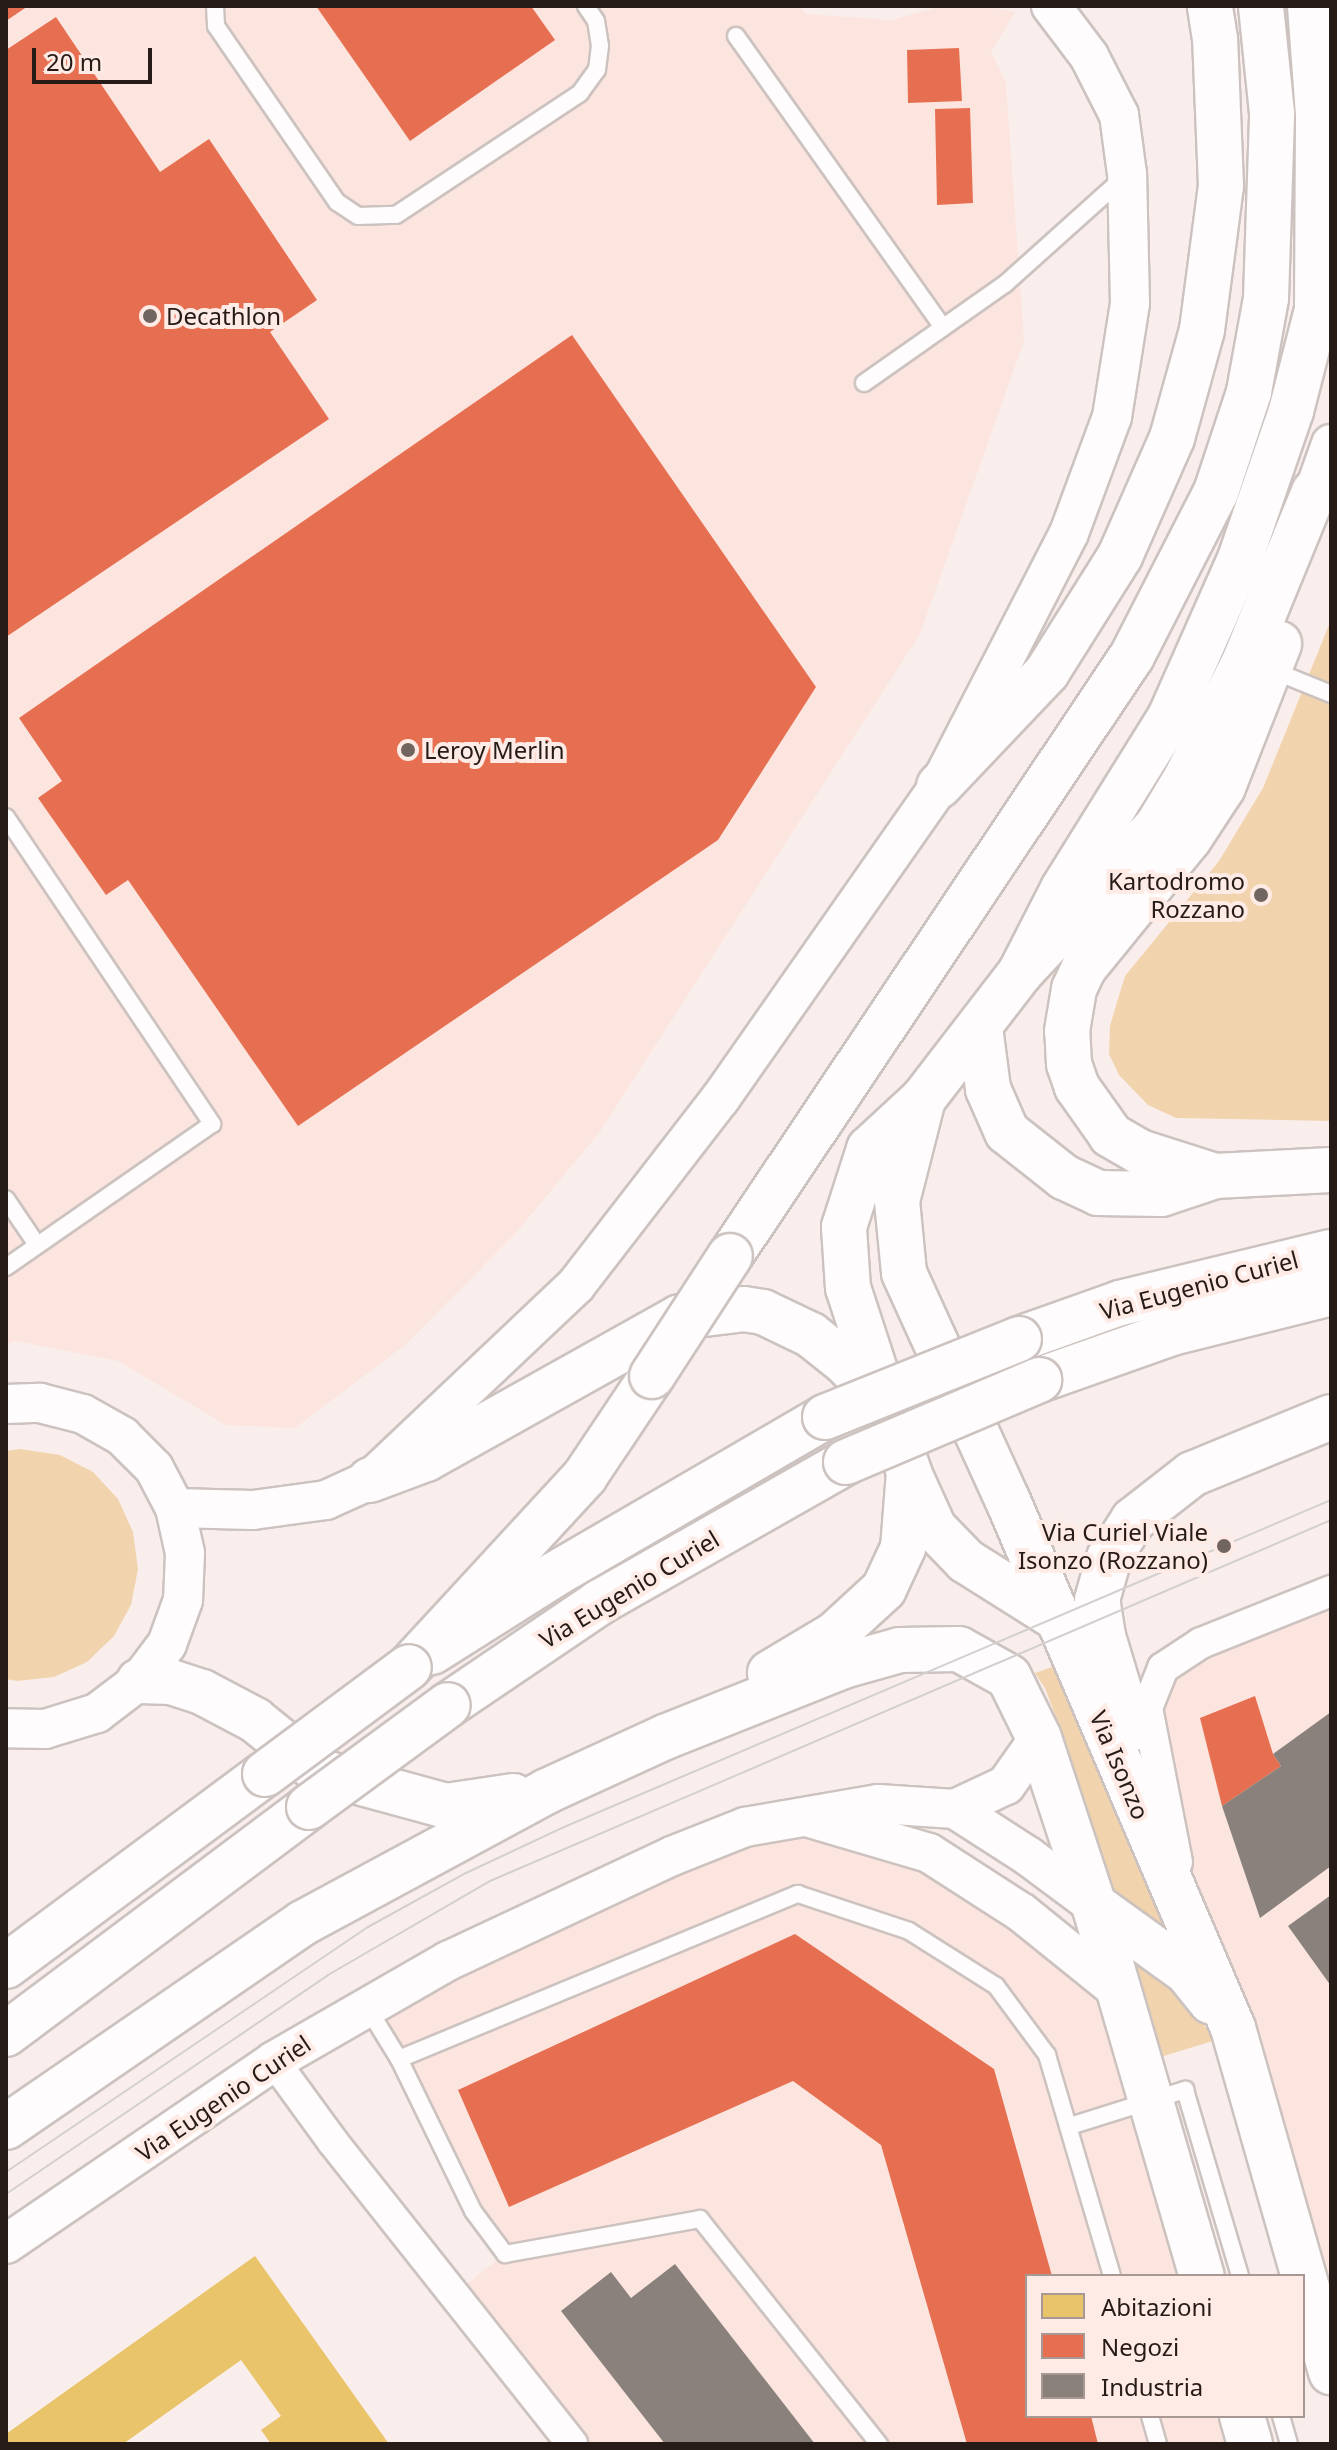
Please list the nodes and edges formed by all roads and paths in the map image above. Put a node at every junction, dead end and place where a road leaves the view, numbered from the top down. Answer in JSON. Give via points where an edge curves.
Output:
{"nodes":[{"id":1,"x":215,"y":6,"type":"edge"},
{"id":2,"x":586,"y":6,"type":"edge"},
{"id":3,"x":1051,"y":6,"type":"edge"},
{"id":4,"x":1210,"y":6,"type":"edge"},
{"id":5,"x":1261,"y":6,"type":"edge"},
{"id":6,"x":1310,"y":6,"type":"edge"},
{"id":7,"x":736,"y":36,"type":"dead end"},
{"id":8,"x":1127,"y":174,"type":"junction"},
{"id":9,"x":943,"y":327,"type":"junction"},
{"id":10,"x":864,"y":383,"type":"dead end"},
{"id":11,"x":1331,"y":444,"type":"edge"},
{"id":12,"x":1314,"y":492,"type":"joint"},
{"id":13,"x":1258,"y":665,"type":"junction"},
{"id":14,"x":1331,"y":694,"type":"edge"},
{"id":15,"x":939,"y":786,"type":"junction"},
{"id":16,"x":6,"y":817,"type":"edge"},
{"id":17,"x":1020,"y":973,"type":"junction"},
{"id":18,"x":980,"y":1027,"type":"junction"},
{"id":19,"x":923,"y":1099,"type":"junction"},
{"id":20,"x":1331,"y":1170,"type":"edge"},
{"id":21,"x":1215,"y":1176,"type":"junction"},
{"id":22,"x":6,"y":1199,"type":"edge"},
{"id":23,"x":37,"y":1245,"type":"junction"},
{"id":24,"x":1331,"y":1252,"type":"edge"},
{"id":25,"x":6,"y":1267,"type":"edge"},
{"id":26,"x":1331,"y":1293,"type":"edge"},
{"id":27,"x":6,"y":1404,"type":"edge"},
{"id":28,"x":887,"y":1407,"type":"junction"},
{"id":29,"x":1331,"y":1417,"type":"edge"},
{"id":30,"x":909,"y":1472,"type":"junction"},
{"id":31,"x":370,"y":1480,"type":"junction"},
{"id":32,"x":175,"y":1508,"type":"junction"},
{"id":33,"x":1331,"y":1591,"type":"edge"},
{"id":34,"x":1055,"y":1617,"type":"junction"},
{"id":35,"x":409,"y":1667,"type":"junction"},
{"id":36,"x":139,"y":1681,"type":"junction"},
{"id":37,"x":6,"y":1728,"type":"edge"},
{"id":38,"x":665,"y":1737,"type":"junction"},
{"id":39,"x":1039,"y":1738,"type":"junction"},
{"id":40,"x":547,"y":1791,"type":"junction"},
{"id":41,"x":955,"y":1809,"type":"junction"},
{"id":42,"x":800,"y":1815,"type":"junction"},
{"id":43,"x":1094,"y":1905,"type":"junction"},
{"id":44,"x":1191,"y":1934,"type":"junction"},
{"id":45,"x":6,"y":1966,"type":"edge"},
{"id":46,"x":1120,"y":1992,"type":"junction"},
{"id":47,"x":366,"y":2005,"type":"junction"},
{"id":48,"x":1233,"y":2028,"type":"junction"},
{"id":49,"x":6,"y":2034,"type":"edge"},
{"id":50,"x":399,"y":2059,"type":"junction"},
{"id":51,"x":274,"y":2061,"type":"junction"},
{"id":52,"x":1152,"y":2100,"type":"junction"},
{"id":53,"x":1070,"y":2126,"type":"junction"},
{"id":54,"x":6,"y":2127,"type":"edge"},
{"id":55,"x":6,"y":2244,"type":"edge"},
{"id":56,"x":1111,"y":2274,"type":"edge"},
{"id":57,"x":1201,"y":2274,"type":"edge"},
{"id":58,"x":1239,"y":2274,"type":"edge"},
{"id":59,"x":1303,"y":2274,"type":"edge"},
{"id":60,"x":1305,"y":2281,"type":"edge"},
{"id":61,"x":1331,"y":2372,"type":"edge"},
{"id":62,"x":1151,"y":2418,"type":"edge"},
{"id":63,"x":1243,"y":2418,"type":"edge"},
{"id":64,"x":1282,"y":2418,"type":"edge"},
{"id":65,"x":572,"y":2444,"type":"edge"},
{"id":66,"x":879,"y":2444,"type":"edge"},
{"id":67,"x":1158,"y":2444,"type":"edge"},
{"id":68,"x":1250,"y":2444,"type":"edge"},
{"id":69,"x":1289,"y":2444,"type":"edge"}],
"edges":[{"from":1,"to":2,"type":"lane","via":[[216,26],[337,202],[358,216],[396,215],[580,93],[597,70],[600,46],[596,21]]},
{"from":3,"to":8,"type":"street","via":[[1089,56],[1119,115]]},
{"from":4,"to":15,"type":"main road","via":[[1221,186],[1202,330],[1172,438],[1120,556],[1047,672]]},
{"from":5,"to":35,"type":"main road","bridge":true,"via":[[1272,113],[1266,298],[1249,392],[1216,492],[1132,656],[585,1476]]},
{"from":6,"to":17,"type":"main road","via":[[1318,115],[1317,310],[1291,411],[1240,559],[1170,717],[1063,889]]},
{"from":7,"to":9,"type":"lane"},
{"from":8,"to":9,"type":"lane","via":[[1024,269]]},
{"from":8,"to":15,"type":"street","via":[[1130,303],[1112,417],[1069,533]]},
{"from":9,"to":10,"type":"lane"},
{"from":11,"to":12,"type":"street"},
{"from":12,"to":13,"type":"main road","via":[[1298,578]]},
{"from":13,"to":14,"type":"lane"},
{"from":13,"to":17,"type":"main road","via":[[1157,826]]},
{"from":13,"to":21,"type":"main road","via":[[1223,787],[1189,839],[1084,968],[1074,989],[1067,1031],[1077,1087],[1111,1135],[1140,1152]]},
{"from":15,"to":31,"type":"street","via":[[730,1087],[576,1285]]},
{"from":16,"to":23,"type":"lane","via":[[212,1124]]},
{"from":17,"to":18,"type":"main road"},
{"from":18,"to":19,"type":"main road"},
{"from":18,"to":21,"type":"main road","via":[[988,1089],[1007,1132],[1064,1177],[1098,1193],[1161,1194]]},
{"from":19,"to":28,"type":"main road","via":[[869,1149],[844,1227],[848,1288]]},
{"from":19,"to":34,"type":"main road","name":"Via Isonzo","via":[[897,1201],[904,1273]]},
{"from":20,"to":21,"type":"main road"},
{"from":22,"to":23,"type":"lane"},
{"from":23,"to":25,"type":"lane"},
{"from":24,"to":35,"type":"main road","name":"Via Eugenio Curiel","bridge":true,"via":[[1120,1303],[825,1417],[552,1576]]},
{"from":26,"to":49,"type":"main road","name":"Via Eugenio Curiel","bridge":true,"via":[[1172,1333],[1039,1380],[846,1462],[600,1602],[448,1705]]},
{"from":27,"to":32,"type":"street","via":[[40,1403],[83,1414],[122,1436],[154,1468]]},
{"from":28,"to":30,"type":"main road"},
{"from":28,"to":31,"type":"main road","via":[[811,1335],[763,1312],[744,1309],[680,1317],[426,1459]]},
{"from":29,"to":44,"type":"main road","via":[[1192,1474],[1159,1497],[1133,1520],[1109,1558],[1097,1600]]},
{"from":30,"to":34,"type":"main road","via":[[934,1528],[966,1561]]},
{"from":30,"to":38,"type":"main road","via":[[903,1548],[884,1589],[835,1634]]},
{"from":31,"to":32,"type":"street","via":[[326,1500],[253,1510]]},
{"from":32,"to":36,"type":"street","via":[[185,1553],[183,1600],[167,1644]]},
{"from":33,"to":44,"type":"street","via":[[1201,1643],[1163,1668],[1147,1708]]},
{"from":34,"to":44,"type":"main road","name":"Via Isonzo"},
{"from":35,"to":45,"type":"main road","name":"Via Eugenio Curiel","bridge":true},
{"from":36,"to":37,"type":"street","via":[[97,1713],[45,1729]]},
{"from":36,"to":40,"type":"main road","via":[[171,1682],[202,1692],[255,1720],[318,1771],[408,1797],[446,1806]]},
{"from":38,"to":39,"type":"main road","via":[[843,1666],[900,1650],[959,1649],[1009,1677]]},
{"from":38,"to":40,"type":"main road"},
{"from":39,"to":41,"type":"street","name":"Via Eugenio Curiel","via":[[1006,1785]]},
{"from":39,"to":43,"type":"main road"},
{"from":40,"to":54,"type":"main road","via":[[303,1923]]},
{"from":41,"to":42,"type":"street","name":"Via Eugenio Curiel","via":[[878,1804]]},
{"from":41,"to":43,"type":"street"},
{"from":42,"to":46,"type":"street","name":"Via Eugenio Curiel","via":[[929,1853],[1022,1913]]},
{"from":42,"to":47,"type":"street","name":"Via Eugenio Curiel","via":[[745,1827],[672,1856]]},
{"from":43,"to":46,"type":"main road"},
{"from":43,"to":48,"type":"main road","name":"Via Isonzo","via":[[1187,1972]]},
{"from":44,"to":48,"type":"main road","name":"Via Isonzo"},
{"from":46,"to":52,"type":"main road"},
{"from":47,"to":50,"type":"lane"},
{"from":47,"to":51,"type":"street","name":"Via Eugenio Curiel"},
{"from":48,"to":59,"type":"main road","name":"Via Isonzo"},
{"from":50,"to":53,"type":"lane","via":[[798,1894],[909,1931],[996,1986],[1047,2055]]},
{"from":50,"to":66,"type":"lane","via":[[473,2211],[505,2254],[700,2219]]},
{"from":51,"to":55,"type":"street","name":"Via Eugenio Curiel"},
{"from":51,"to":65,"type":"street"},
{"from":52,"to":53,"type":"lane"},
{"from":52,"to":57,"type":"main road"},
{"from":52,"to":58,"type":"lane","via":[[1185,2090]]},
{"from":53,"to":56,"type":"lane"},
{"from":60,"to":61,"type":"main road","name":"Via Isonzo"},
{"from":62,"to":67,"type":"lane"},
{"from":63,"to":68,"type":"main road"},
{"from":64,"to":69,"type":"lane"}]}
